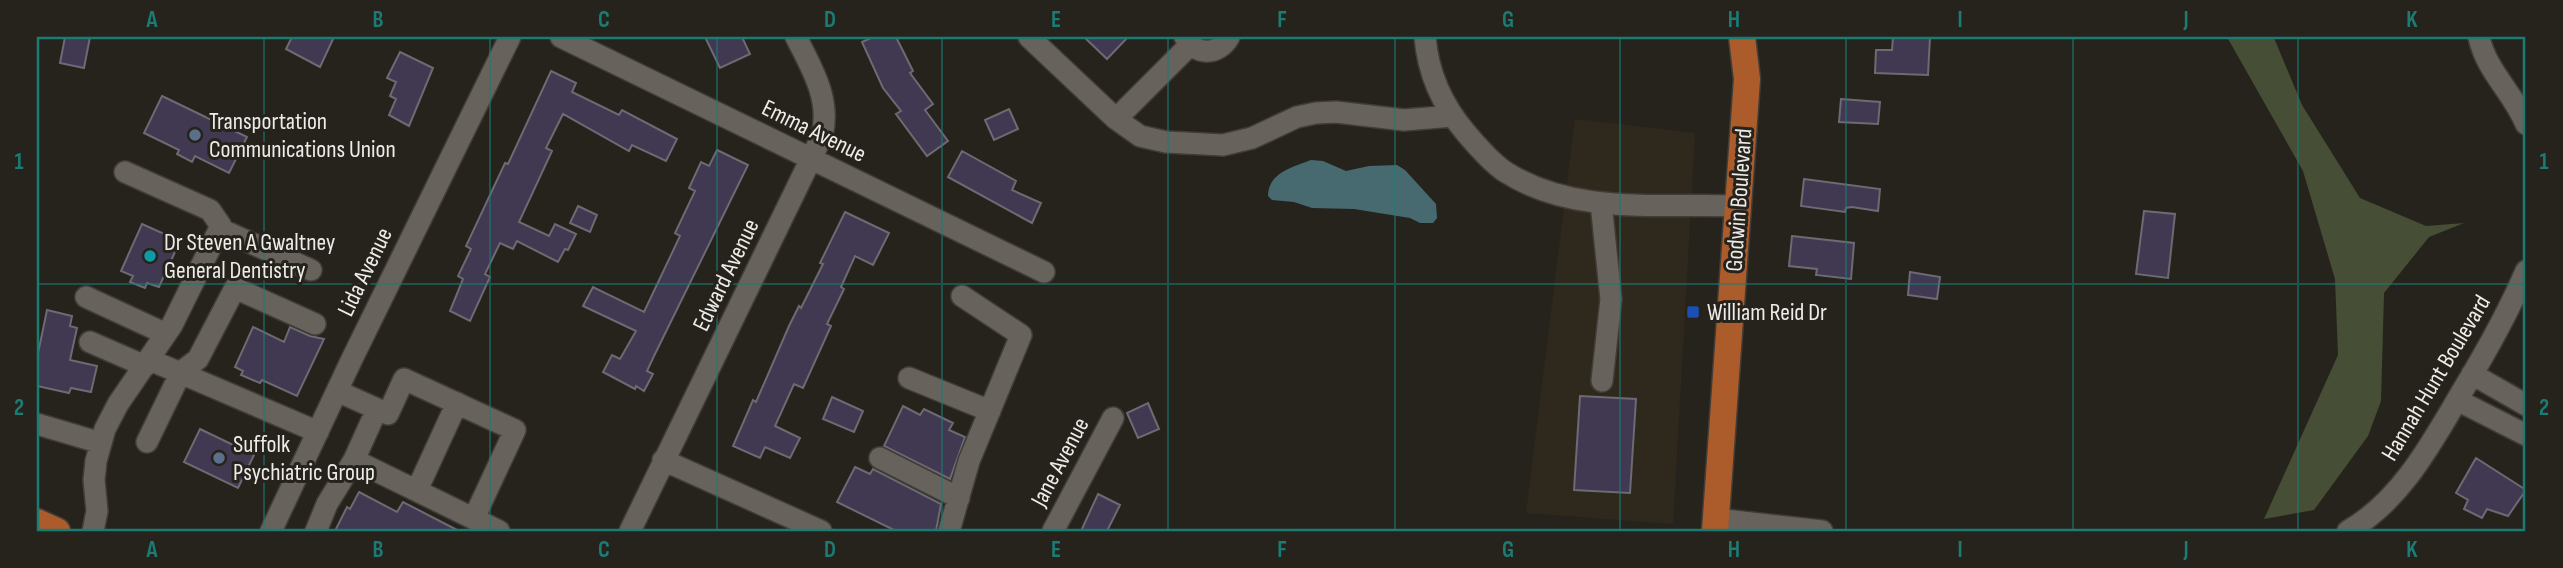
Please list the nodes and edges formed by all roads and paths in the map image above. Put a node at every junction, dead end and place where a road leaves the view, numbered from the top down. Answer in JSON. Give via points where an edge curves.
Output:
{"nodes":[{"id":1,"x":510,"y":37,"type":"edge"},
{"id":2,"x":561,"y":37,"type":"edge"},
{"id":3,"x":796,"y":37,"type":"edge"},
{"id":4,"x":1029,"y":37,"type":"edge"},
{"id":5,"x":1229,"y":37,"type":"edge"},
{"id":6,"x":1425,"y":37,"type":"edge"},
{"id":7,"x":1742,"y":37,"type":"edge"},
{"id":8,"x":1760,"y":37,"type":"edge"},
{"id":9,"x":2479,"y":37,"type":"edge"},
{"id":10,"x":1187,"y":41,"type":"edge"},
{"id":11,"x":1747,"y":79,"type":"junction"},
{"id":12,"x":1453,"y":116,"type":"junction"},
{"id":13,"x":1116,"y":119,"type":"junction"},
{"id":14,"x":2526,"y":124,"type":"edge"},
{"id":15,"x":812,"y":159,"type":"junction"},
{"id":16,"x":125,"y":172,"type":"dead end"},
{"id":17,"x":1601,"y":203,"type":"junction"},
{"id":18,"x":1739,"y":206,"type":"junction"},
{"id":19,"x":220,"y":229,"type":"junction"},
{"id":20,"x":311,"y":270,"type":"dead end"},
{"id":21,"x":2526,"y":271,"type":"edge"},
{"id":22,"x":1044,"y":272,"type":"dead end"},
{"id":23,"x":962,"y":296,"type":"dead end"},
{"id":24,"x":86,"y":297,"type":"dead end"},
{"id":25,"x":315,"y":324,"type":"dead end"},
{"id":26,"x":166,"y":334,"type":"junction"},
{"id":27,"x":90,"y":342,"type":"dead end"},
{"id":28,"x":148,"y":363,"type":"junction"},
{"id":29,"x":181,"y":372,"type":"junction"},
{"id":30,"x":2473,"y":374,"type":"junction"},
{"id":31,"x":909,"y":378,"type":"dead end"},
{"id":32,"x":1602,"y":381,"type":"dead end"},
{"id":33,"x":337,"y":391,"type":"junction"},
{"id":34,"x":2457,"y":400,"type":"junction"},
{"id":35,"x":457,"y":403,"type":"junction"},
{"id":36,"x":2526,"y":405,"type":"edge"},
{"id":37,"x":377,"y":409,"type":"junction"},
{"id":38,"x":989,"y":411,"type":"junction"},
{"id":39,"x":1113,"y":418,"type":"dead end"},
{"id":40,"x":37,"y":424,"type":"edge"},
{"id":41,"x":318,"y":432,"type":"junction"},
{"id":42,"x":2526,"y":435,"type":"edge"},
{"id":43,"x":147,"y":442,"type":"dead end"},
{"id":44,"x":102,"y":443,"type":"junction"},
{"id":45,"x":880,"y":458,"type":"dead end"},
{"id":46,"x":354,"y":460,"type":"junction"},
{"id":47,"x":663,"y":460,"type":"junction"},
{"id":48,"x":417,"y":490,"type":"junction"},
{"id":49,"x":960,"y":498,"type":"junction"},
{"id":50,"x":474,"y":519,"type":"junction"},
{"id":51,"x":37,"y":522,"type":"edge"},
{"id":52,"x":1715,"y":525,"type":"edge"},
{"id":53,"x":57,"y":531,"type":"edge"},
{"id":54,"x":93,"y":531,"type":"edge"},
{"id":55,"x":271,"y":531,"type":"edge"},
{"id":56,"x":316,"y":531,"type":"edge"},
{"id":57,"x":499,"y":531,"type":"edge"},
{"id":58,"x":629,"y":531,"type":"edge"},
{"id":59,"x":821,"y":531,"type":"edge"},
{"id":60,"x":949,"y":531,"type":"edge"},
{"id":61,"x":1053,"y":531,"type":"edge"},
{"id":62,"x":1822,"y":531,"type":"edge"},
{"id":63,"x":2348,"y":531,"type":"edge"}],
"edges":[{"from":1,"to":33,"type":"street","name":"Lida Avenue"},
{"from":2,"to":15,"type":"street","name":"Emma Avenue"},
{"from":3,"to":15,"type":"street","name":"Edward Avenue","via":[[824,102],[825,124]]},
{"from":4,"to":13,"type":"street"},
{"from":5,"to":10,"type":"street","via":[[1211,52]]},
{"from":6,"to":12,"type":"street","via":[[1433,78]]},
{"from":7,"to":11,"type":"main road","name":"Godwin Boulevard"},
{"from":8,"to":11,"type":"main road","name":"Godwin Boulevard"},
{"from":9,"to":14,"type":"street","via":[[2486,62]]},
{"from":10,"to":13,"type":"street"},
{"from":11,"to":18,"type":"main road","name":"Godwin Boulevard"},
{"from":12,"to":13,"type":"street","via":[[1404,120],[1316,113],[1223,145],[1140,136]]},
{"from":12,"to":17,"type":"street","via":[[1503,170],[1534,187]]},
{"from":15,"to":22,"type":"street","name":"Emma Avenue"},
{"from":15,"to":47,"type":"street","name":"Edward Avenue"},
{"from":16,"to":19,"type":"street","via":[[210,210]]},
{"from":17,"to":18,"type":"street"},
{"from":17,"to":32,"type":"street","via":[[1611,299]]},
{"from":18,"to":52,"type":"main road","name":"Godwin Boulevard"},
{"from":19,"to":20,"type":"street"},
{"from":19,"to":26,"type":"street"},
{"from":21,"to":30,"type":"street","name":"Hannah Hunt Boulevard"},
{"from":23,"to":38,"type":"street","via":[[1021,335]]},
{"from":24,"to":26,"type":"street"},
{"from":25,"to":29,"type":"street","via":[[235,288],[198,359]]},
{"from":26,"to":28,"type":"street"},
{"from":27,"to":28,"type":"street"},
{"from":28,"to":29,"type":"street"},
{"from":28,"to":44,"type":"street","via":[[118,404]]},
{"from":29,"to":41,"type":"street"},
{"from":29,"to":43,"type":"street"},
{"from":30,"to":34,"type":"street","name":"Hannah Hunt Boulevard"},
{"from":30,"to":36,"type":"street"},
{"from":31,"to":38,"type":"street"},
{"from":33,"to":37,"type":"street"},
{"from":33,"to":41,"type":"street","name":"Lida Avenue"},
{"from":34,"to":42,"type":"street"},
{"from":34,"to":63,"type":"street","name":"Hannah Hunt Boulevard","via":[[2404,481],[2378,509]]},
{"from":35,"to":37,"type":"street","via":[[404,379],[388,414]]},
{"from":35,"to":48,"type":"street"},
{"from":35,"to":50,"type":"street","via":[[515,430]]},
{"from":37,"to":46,"type":"street"},
{"from":38,"to":49,"type":"street"},
{"from":39,"to":61,"type":"street","name":"Jane Avenue"},
{"from":40,"to":44,"type":"street"},
{"from":41,"to":55,"type":"street","name":"Lida Avenue"},
{"from":44,"to":54,"type":"street","via":[[94,480],[97,511]]},
{"from":45,"to":49,"type":"street"},
{"from":46,"to":48,"type":"street"},
{"from":46,"to":56,"type":"street","via":[[327,503]]},
{"from":47,"to":58,"type":"street","name":"Edward Avenue"},
{"from":47,"to":59,"type":"street"},
{"from":48,"to":50,"type":"street"},
{"from":49,"to":60,"type":"street"},
{"from":50,"to":57,"type":"street"},
{"from":51,"to":53,"type":"main road"},
{"from":52,"to":62,"type":"street"}]}
